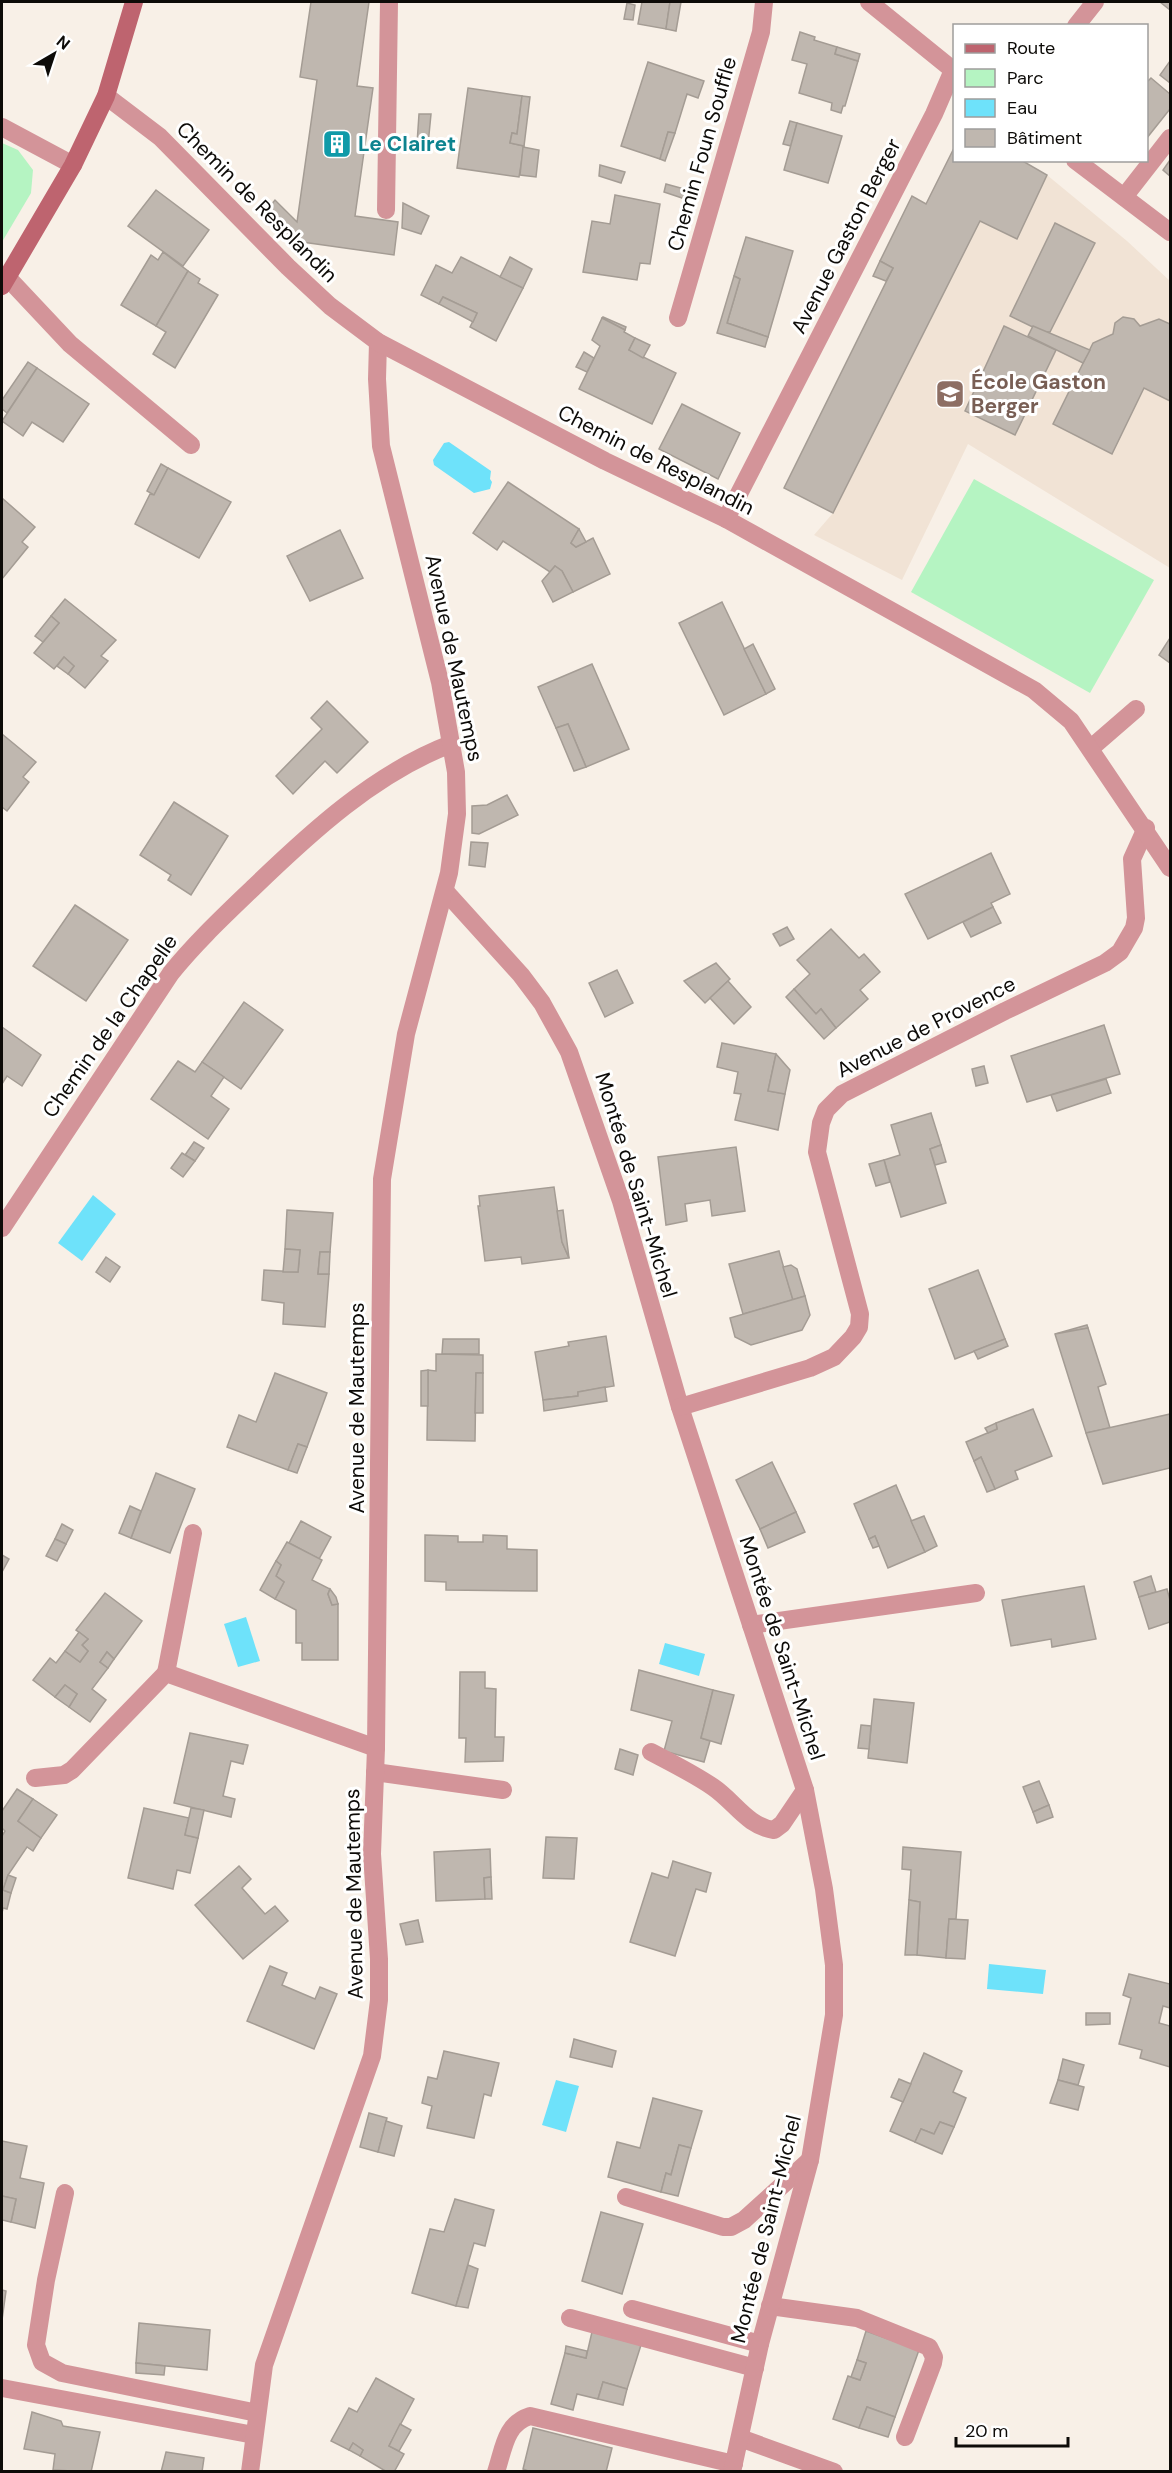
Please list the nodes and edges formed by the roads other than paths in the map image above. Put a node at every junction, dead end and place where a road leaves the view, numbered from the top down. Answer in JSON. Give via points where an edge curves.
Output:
{"nodes":[{"id":1,"x":134,"y":2,"type":"edge"},
{"id":2,"x":389,"y":2,"type":"edge"},
{"id":3,"x":764,"y":2,"type":"edge"},
{"id":4,"x":869,"y":2,"type":"edge"},
{"id":5,"x":1095,"y":2,"type":"edge"},
{"id":6,"x":1078,"y":24,"type":"edge"},
{"id":7,"x":953,"y":70,"type":"edge"},
{"id":8,"x":106,"y":96,"type":"junction"},
{"id":9,"x":2,"y":127,"type":"edge"},
{"id":10,"x":1170,"y":138,"type":"edge"},
{"id":11,"x":1078,"y":162,"type":"edge"},
{"id":12,"x":73,"y":165,"type":"junction"},
{"id":13,"x":1124,"y":197,"type":"junction"},
{"id":14,"x":386,"y":210,"type":"dead end"},
{"id":15,"x":1170,"y":232,"type":"edge"},
{"id":16,"x":4,"y":282,"type":"edge"},
{"id":17,"x":678,"y":318,"type":"dead end"},
{"id":18,"x":378,"y":342,"type":"junction"},
{"id":19,"x":191,"y":445,"type":"dead end"},
{"id":20,"x":726,"y":519,"type":"junction"},
{"id":21,"x":1136,"y":709,"type":"dead end"},
{"id":22,"x":451,"y":744,"type":"junction"},
{"id":23,"x":1091,"y":748,"type":"junction"},
{"id":24,"x":1146,"y":828,"type":"junction"},
{"id":25,"x":1170,"y":868,"type":"edge"},
{"id":26,"x":445,"y":891,"type":"junction"},
{"id":27,"x":2,"y":1228,"type":"edge"},
{"id":28,"x":680,"y":1407,"type":"junction"},
{"id":29,"x":193,"y":1533,"type":"dead end"},
{"id":30,"x":976,"y":1593,"type":"dead end"},
{"id":31,"x":751,"y":1624,"type":"junction"},
{"id":32,"x":166,"y":1673,"type":"junction"},
{"id":33,"x":376,"y":1748,"type":"junction"},
{"id":34,"x":651,"y":1752,"type":"dead end"},
{"id":35,"x":375,"y":1772,"type":"junction"},
{"id":36,"x":35,"y":1778,"type":"dead end"},
{"id":37,"x":503,"y":1790,"type":"dead end"},
{"id":38,"x":805,"y":1790,"type":"junction"},
{"id":39,"x":810,"y":2160,"type":"junction"},
{"id":40,"x":65,"y":2193,"type":"dead end"},
{"id":41,"x":626,"y":2197,"type":"dead end"},
{"id":42,"x":770,"y":2306,"type":"junction"},
{"id":43,"x":632,"y":2309,"type":"dead end"},
{"id":44,"x":570,"y":2318,"type":"dead end"},
{"id":45,"x":760,"y":2344,"type":"junction"},
{"id":46,"x":754,"y":2368,"type":"junction"},
{"id":47,"x":2,"y":2388,"type":"edge"},
{"id":48,"x":257,"y":2413,"type":"junction"},
{"id":49,"x":254,"y":2434,"type":"junction"},
{"id":50,"x":905,"y":2437,"type":"dead end"},
{"id":51,"x":740,"y":2438,"type":"junction"},
{"id":52,"x":733,"y":2468,"type":"edge"},
{"id":53,"x":250,"y":2472,"type":"edge"},
{"id":54,"x":496,"y":2472,"type":"edge"},
{"id":55,"x":834,"y":2472,"type":"edge"}],
"edges":[{"from":1,"to":8,"type":"main road"},
{"from":2,"to":14,"type":"street"},
{"from":3,"to":17,"type":"street","name":"Chemin Foun Souffle","via":[[761,32]]},
{"from":4,"to":7,"type":"street","name":"Avenue Gaston Berger"},
{"from":5,"to":6,"type":"street"},
{"from":7,"to":20,"type":"street","name":"Avenue Gaston Berger"},
{"from":8,"to":12,"type":"main road"},
{"from":8,"to":18,"type":"street","name":"Chemin de Resplandin","via":[[160,137],[288,267],[330,306]]},
{"from":9,"to":12,"type":"street"},
{"from":10,"to":13,"type":"street"},
{"from":11,"to":13,"type":"street"},
{"from":12,"to":16,"type":"main road"},
{"from":13,"to":15,"type":"street"},
{"from":16,"to":19,"type":"street","via":[[70,344]]},
{"from":18,"to":20,"type":"street","name":"Chemin de Resplandin","via":[[605,461]]},
{"from":18,"to":22,"type":"street","name":"Avenue de Mautemps","via":[[381,446],[426,621]]},
{"from":20,"to":23,"type":"street","name":"Chemin de Resplandin","via":[[1034,690],[1071,721]]},
{"from":21,"to":23,"type":"street"},
{"from":22,"to":26,"type":"street","name":"Avenue de Mautemps","via":[[457,814]]},
{"from":22,"to":27,"type":"street","name":"Chemin de la Chapelle","via":[[368,789],[318,827],[196,943],[171,973]]},
{"from":23,"to":24,"type":"street","name":"Chemin de Resplandin"},
{"from":24,"to":25,"type":"street","name":"Chemin de Resplandin"},
{"from":24,"to":28,"type":"street","name":"Avenue de Provence","via":[[1132,859],[1134,928],[1120,952],[1106,963],[842,1094],[826,1110],[816,1152],[860,1314],[853,1337],[834,1357],[810,1368]]},
{"from":26,"to":28,"type":"street","name":"Montée de Saint-Michel","via":[[528,984],[552,1017],[569,1052],[621,1201]]},
{"from":26,"to":33,"type":"street","name":"Avenue de Mautemps","via":[[406,1034],[382,1179]]},
{"from":28,"to":31,"type":"street","name":"Montée de Saint-Michel"},
{"from":29,"to":32,"type":"street"},
{"from":30,"to":31,"type":"street"},
{"from":31,"to":38,"type":"street","name":"Montée de Saint-Michel"},
{"from":32,"to":33,"type":"street"},
{"from":32,"to":36,"type":"street","via":[[72,1770],[64,1775]]},
{"from":33,"to":35,"type":"street","name":"Avenue de Mautemps"},
{"from":34,"to":38,"type":"street","via":[[716,1789],[762,1829],[774,1830],[782,1824]]},
{"from":35,"to":37,"type":"street"},
{"from":35,"to":48,"type":"street","name":"Avenue de Mautemps","via":[[372,1854],[380,1959],[372,2056],[272,2338]]},
{"from":38,"to":39,"type":"street","name":"Montée de Saint-Michel","via":[[824,1889],[836,1989]]},
{"from":39,"to":41,"type":"street","via":[[731,2228]]},
{"from":39,"to":42,"type":"street","name":"Montée de Saint-Michel"},
{"from":40,"to":48,"type":"street","via":[[36,2345],[42,2362],[62,2373]]},
{"from":42,"to":45,"type":"street","name":"Montée de Saint-Michel"},
{"from":42,"to":50,"type":"street","via":[[857,2318],[929,2347],[933,2362]]},
{"from":43,"to":45,"type":"street"},
{"from":44,"to":46,"type":"street"},
{"from":45,"to":46,"type":"street","name":"Montée de Saint-Michel"},
{"from":46,"to":51,"type":"street","name":"Montée de Saint-Michel"},
{"from":47,"to":49,"type":"street"},
{"from":48,"to":49,"type":"street","name":"Avenue de Mautemps"},
{"from":49,"to":53,"type":"street","name":"Avenue de Mautemps"},
{"from":51,"to":52,"type":"street","name":"Montée de Saint-Michel"},
{"from":51,"to":55,"type":"street"},
{"from":52,"to":54,"type":"street","via":[[530,2416],[511,2427]]}]}
